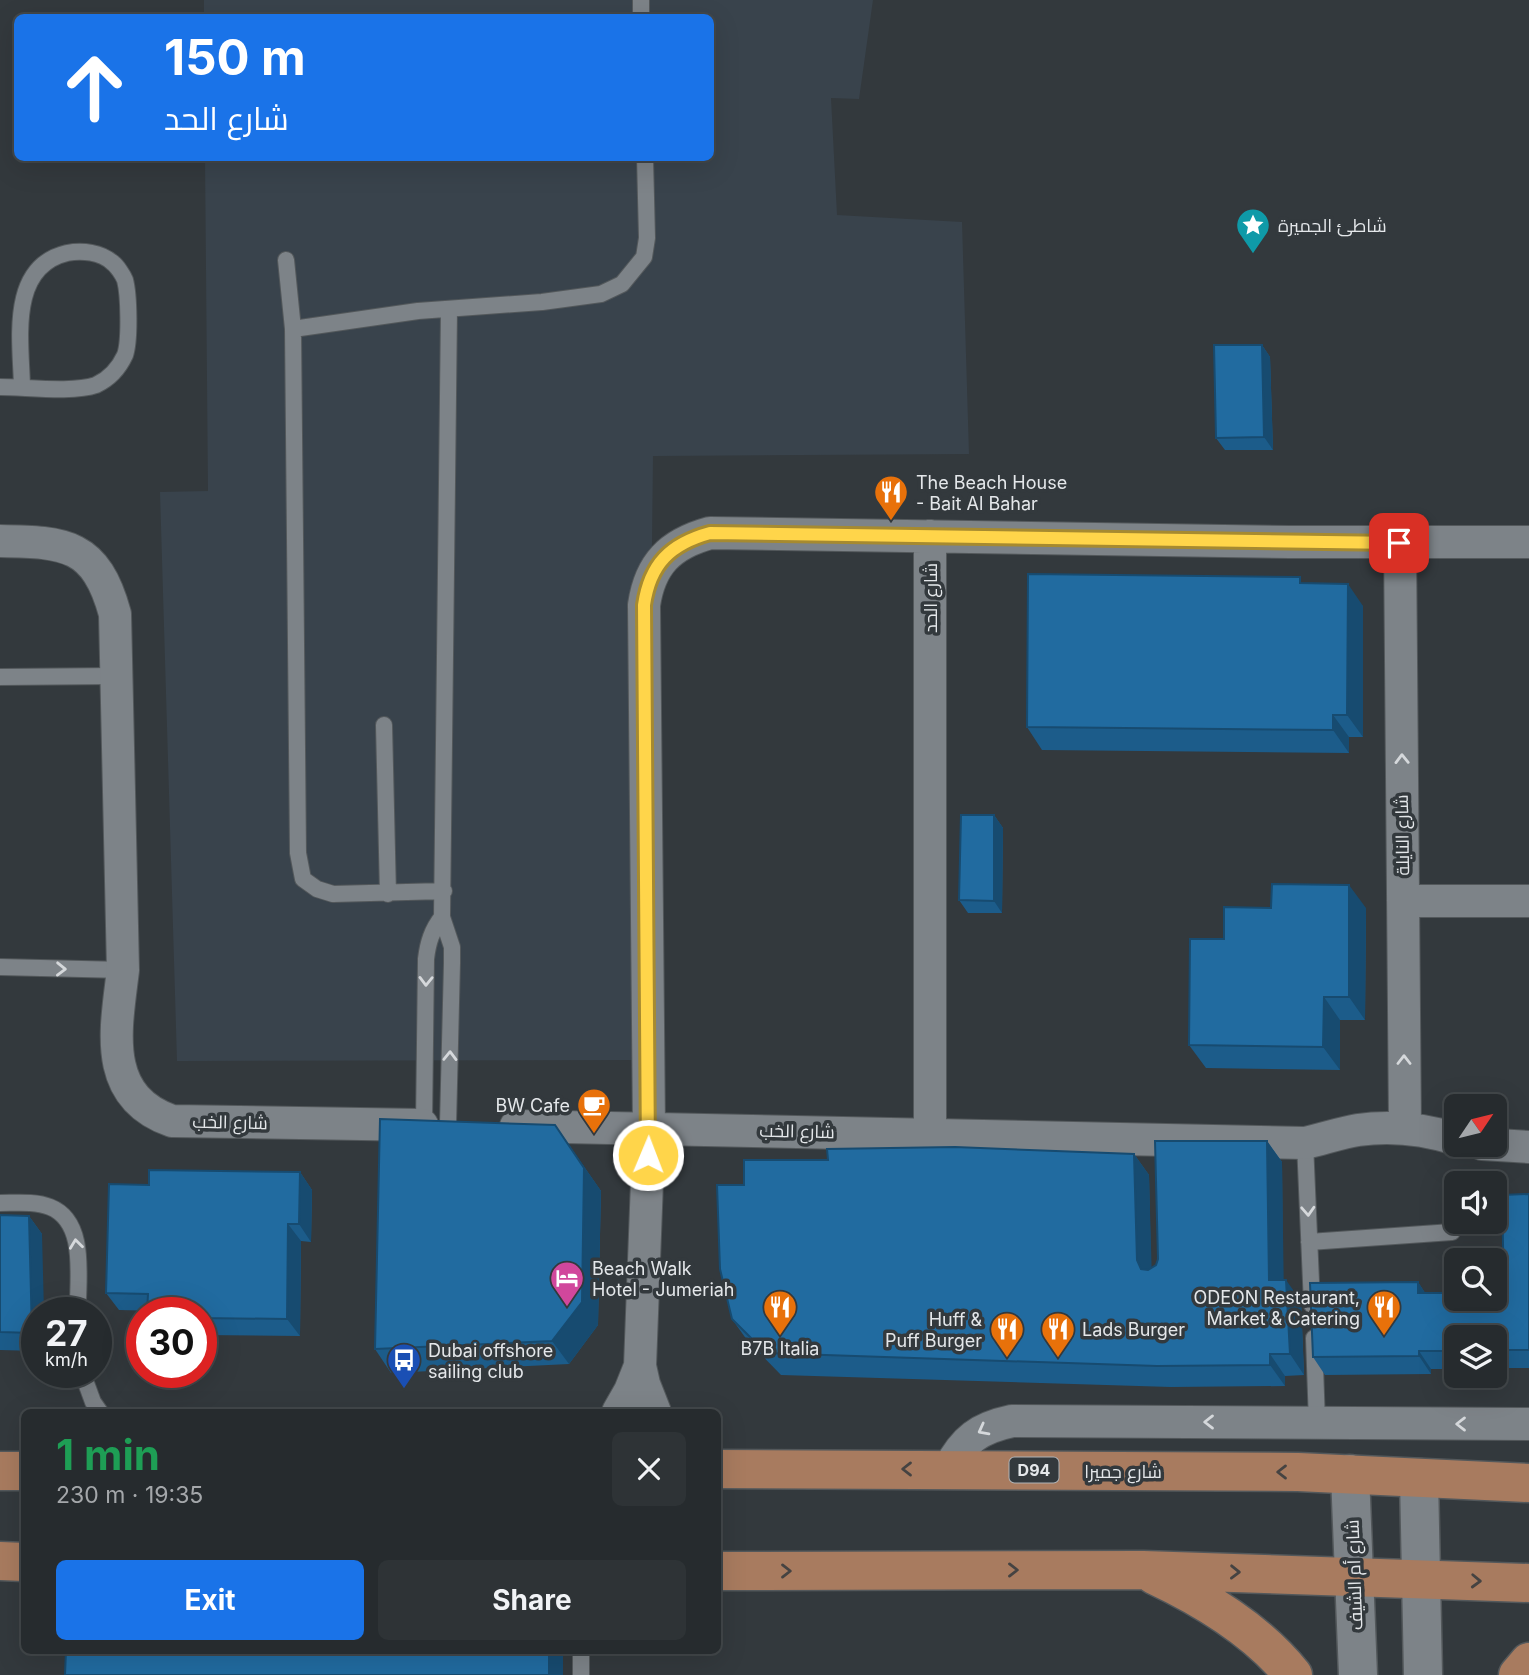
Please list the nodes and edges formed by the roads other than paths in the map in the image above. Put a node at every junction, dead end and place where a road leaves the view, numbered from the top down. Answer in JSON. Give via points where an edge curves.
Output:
{"nodes":[{"id":1,"x":645,"y":161,"type":"edge"},
{"id":2,"x":286,"y":260,"type":"dead end"},
{"id":3,"x":449,"y":309,"type":"junction"},
{"id":4,"x":293,"y":329,"type":"junction"},
{"id":5,"x":0,"y":387,"type":"edge"},
{"id":6,"x":22,"y":387,"type":"junction"},
{"id":7,"x":930,"y":536,"type":"junction"},
{"id":8,"x":0,"y":541,"type":"edge"},
{"id":9,"x":1529,"y":542,"type":"edge"},
{"id":10,"x":1399,"y":543,"type":"junction"},
{"id":11,"x":116,"y":676,"type":"junction"},
{"id":12,"x":0,"y":677,"type":"edge"},
{"id":13,"x":384,"y":725,"type":"dead end"},
{"id":14,"x":443,"y":891,"type":"junction"},
{"id":15,"x":388,"y":894,"type":"junction"},
{"id":16,"x":1403,"y":901,"type":"junction"},
{"id":17,"x":1529,"y":901,"type":"edge"},
{"id":18,"x":442,"y":916,"type":"junction"},
{"id":19,"x":0,"y":967,"type":"edge"},
{"id":20,"x":123,"y":970,"type":"junction"},
{"id":21,"x":459,"y":1125,"type":"junction"},
{"id":22,"x":1405,"y":1128,"type":"junction"},
{"id":23,"x":649,"y":1129,"type":"junction"},
{"id":24,"x":930,"y":1133,"type":"junction"},
{"id":25,"x":1444,"y":1136,"type":"edge"},
{"id":26,"x":1305,"y":1143,"type":"junction"},
{"id":27,"x":1507,"y":1146,"type":"edge"},
{"id":28,"x":1529,"y":1147,"type":"edge"},
{"id":29,"x":0,"y":1203,"type":"edge"},
{"id":30,"x":1444,"y":1233,"type":"edge"},
{"id":31,"x":1309,"y":1242,"type":"junction"},
{"id":32,"x":78,"y":1297,"type":"edge"},
{"id":33,"x":640,"y":1366,"type":"junction"},
{"id":34,"x":88,"y":1388,"type":"edge"},
{"id":35,"x":98,"y":1409,"type":"edge"},
{"id":36,"x":620,"y":1409,"type":"edge"},
{"id":37,"x":654,"y":1409,"type":"edge"},
{"id":38,"x":1317,"y":1423,"type":"junction"},
{"id":39,"x":1529,"y":1424,"type":"edge"},
{"id":40,"x":721,"y":1469,"type":"edge"},
{"id":41,"x":948,"y":1469,"type":"junction"},
{"id":42,"x":0,"y":1471,"type":"edge"},
{"id":43,"x":21,"y":1471,"type":"edge"},
{"id":44,"x":1350,"y":1475,"type":"junction"},
{"id":45,"x":1419,"y":1478,"type":"junction"},
{"id":46,"x":1529,"y":1483,"type":"edge"},
{"id":47,"x":0,"y":1561,"type":"edge"},
{"id":48,"x":21,"y":1562,"type":"edge"},
{"id":49,"x":1143,"y":1570,"type":"junction"},
{"id":50,"x":721,"y":1571,"type":"edge"},
{"id":51,"x":1355,"y":1577,"type":"junction"},
{"id":52,"x":1423,"y":1579,"type":"junction"},
{"id":53,"x":1529,"y":1583,"type":"edge"},
{"id":54,"x":581,"y":1654,"type":"edge"},
{"id":55,"x":1529,"y":1662,"type":"edge"},
{"id":56,"x":580,"y":1675,"type":"edge"},
{"id":57,"x":1293,"y":1675,"type":"edge"},
{"id":58,"x":1358,"y":1675,"type":"edge"},
{"id":59,"x":1423,"y":1675,"type":"edge"},
{"id":60,"x":1518,"y":1675,"type":"edge"}],
"edges":[{"from":1,"to":3,"type":"lane","via":[[644,257],[622,284],[601,294]]},
{"from":2,"to":4,"type":"lane"},
{"from":3,"to":4,"type":"lane"},
{"from":3,"to":14,"type":"lane"},
{"from":4,"to":15,"type":"lane","via":[[298,853],[303,878],[317,889],[333,894]]},
{"from":5,"to":6,"type":"lane"},
{"from":6,"to":6,"type":"lane","via":[[95,385],[119,366],[126,352],[127,297],[124,279],[113,263],[77,251],[42,265],[31,279],[20,319]]},
{"from":7,"to":10,"type":"street"},
{"from":7,"to":23,"type":"street","via":[[710,533],[677,546],[653,571],[644,605]]},
{"from":7,"to":24,"type":"street","name":"شارع الحد"},
{"from":8,"to":11,"type":"street","via":[[48,542],[93,564],[108,587],[115,614]]},
{"from":9,"to":10,"type":"street"},
{"from":16,"to":10,"type":"street","name":"شارع النايلة","one_way":true},
{"from":11,"to":12,"type":"lane"},
{"from":11,"to":20,"type":"street"},
{"from":13,"to":15,"type":"lane"},
{"from":14,"to":15,"type":"lane"},
{"from":14,"to":18,"type":"lane"},
{"from":16,"to":17,"type":"street"},
{"from":22,"to":16,"type":"street","name":"شارع النايلة","one_way":true},
{"from":21,"to":18,"type":"lane","one_way":true,"via":[[452,955]]},
{"from":18,"to":21,"type":"lane","one_way":true,"via":[[433,929],[426,959]]},
{"from":19,"to":20,"type":"lane","one_way":true},
{"from":20,"to":21,"type":"street","name":"شارع الخب","via":[[116,1054],[124,1081],[154,1115],[172,1121]]},
{"from":21,"to":23,"type":"street","name":"شارع الخب"},
{"from":22,"to":25,"type":"street","name":"شارع الخب"},
{"from":22,"to":26,"type":"street","name":"شارع الخب","via":[[1359,1130]]},
{"from":23,"to":24,"type":"street","name":"شارع الخب"},
{"from":23,"to":33,"type":"street"},
{"from":24,"to":26,"type":"street","name":"شارع الخب","via":[[1159,1145]]},
{"from":26,"to":31,"type":"lane","one_way":true},
{"from":27,"to":28,"type":"street"},
{"from":32,"to":29,"type":"lane","one_way":true,"via":[[74,1230],[63,1215],[36,1204]]},
{"from":30,"to":31,"type":"lane"},
{"from":31,"to":38,"type":"lane"},
{"from":33,"to":36,"type":"street"},
{"from":33,"to":37,"type":"street"},
{"from":34,"to":35,"type":"lane"},
{"from":39,"to":38,"type":"street","one_way":true},
{"from":38,"to":41,"type":"street","one_way":true,"via":[[1012,1421],[973,1435]]},
{"from":41,"to":40,"type":"main road","name":"شارع جميرا","number":"D94","one_way":true},
{"from":44,"to":41,"type":"main road","name":"شارع جميرا","number":"D94","one_way":true},
{"from":42,"to":43,"type":"main road"},
{"from":44,"to":45,"type":"main road","name":"شارع جميرا","number":"D94"},
{"from":44,"to":51,"type":"main road","name":"شارع أم الشيف"},
{"from":45,"to":46,"type":"main road","name":"شارع جميرا","number":"D94"},
{"from":45,"to":52,"type":"main road"},
{"from":47,"to":48,"type":"main road"},
{"from":50,"to":49,"type":"main road","one_way":true},
{"from":49,"to":51,"type":"main road","one_way":true},
{"from":49,"to":57,"type":"main road","via":[[1196,1595],[1246,1629]]},
{"from":51,"to":52,"type":"main road"},
{"from":51,"to":58,"type":"main road","name":"شارع أم الشيف"},
{"from":52,"to":53,"type":"main road","one_way":true},
{"from":52,"to":59,"type":"main road"},
{"from":54,"to":56,"type":"lane"},
{"from":55,"to":60,"type":"main road"}]}
